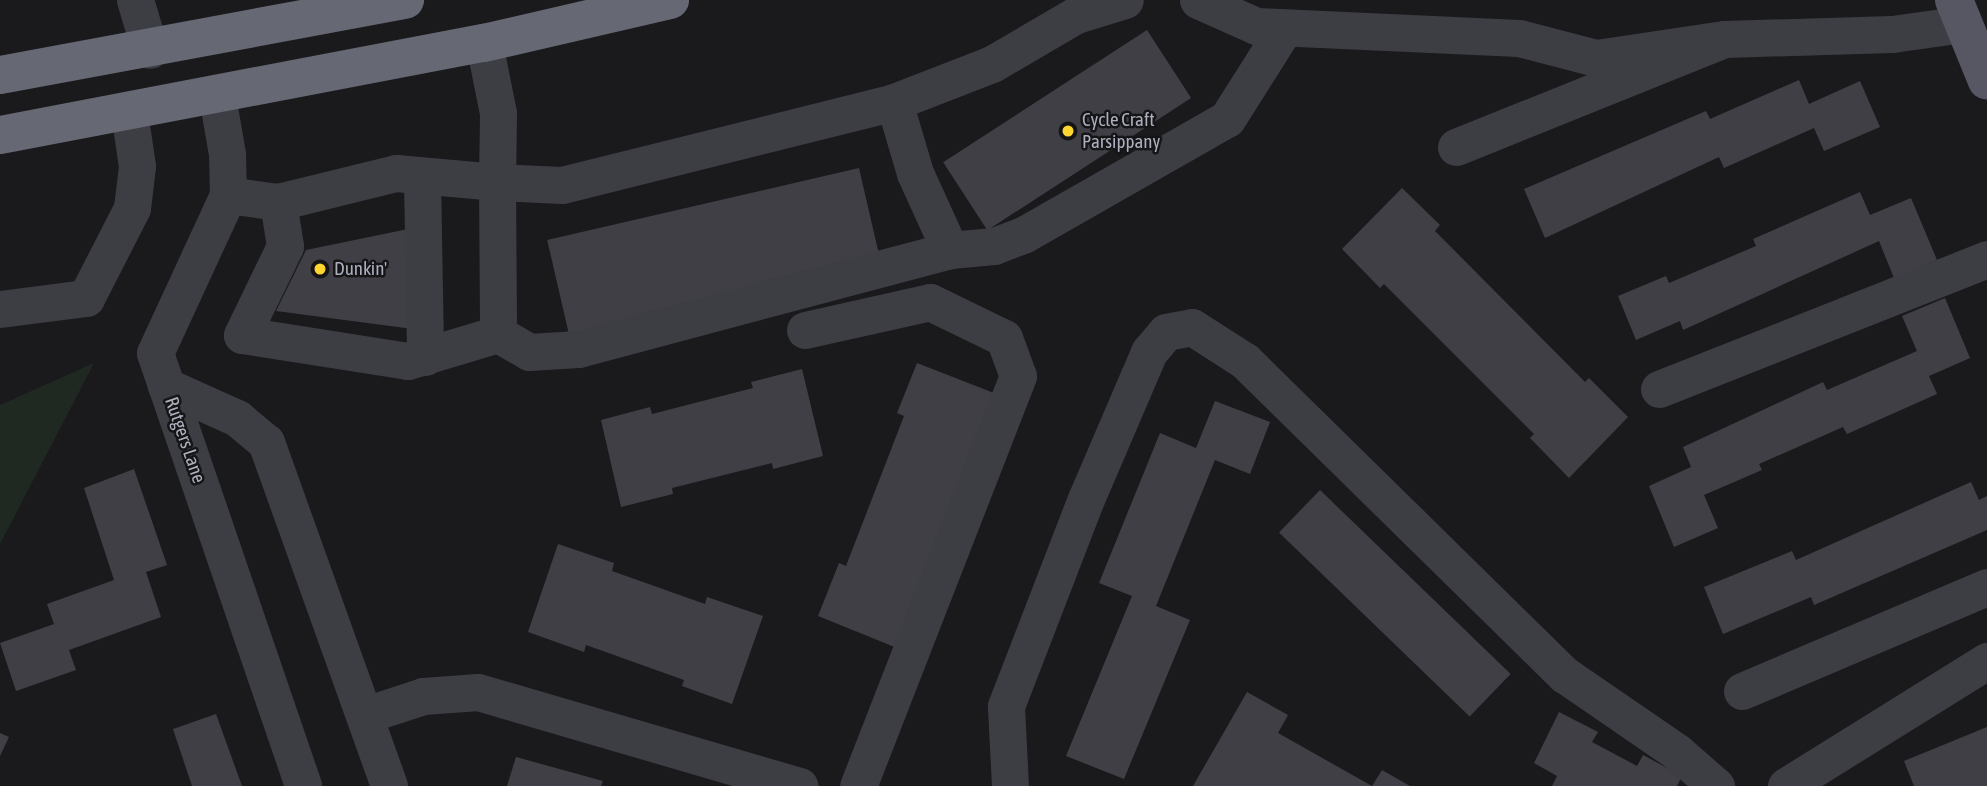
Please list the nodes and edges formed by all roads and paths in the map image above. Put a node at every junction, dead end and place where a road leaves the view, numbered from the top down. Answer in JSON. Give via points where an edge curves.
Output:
{"nodes":[{"id":1,"x":135,"y":0,"type":"edge"},
{"id":2,"x":405,"y":0,"type":"edge"},
{"id":3,"x":670,"y":0,"type":"edge"},
{"id":4,"x":1125,"y":0,"type":"edge"},
{"id":5,"x":1198,"y":0,"type":"edge"},
{"id":6,"x":1959,"y":12,"type":"edge"},
{"id":7,"x":1284,"y":29,"type":"junction"},
{"id":8,"x":1724,"y":39,"type":"junction"},
{"id":9,"x":484,"y":43,"type":"junction"},
{"id":10,"x":150,"y":50,"type":"junction"},
{"id":11,"x":0,"y":75,"type":"edge"},
{"id":12,"x":1987,"y":80,"type":"edge"},
{"id":13,"x":217,"y":96,"type":"junction"},
{"id":14,"x":894,"y":102,"type":"junction"},
{"id":15,"x":128,"y":112,"type":"junction"},
{"id":16,"x":0,"y":135,"type":"edge"},
{"id":17,"x":1456,"y":147,"type":"dead end"},
{"id":18,"x":422,"y":177,"type":"junction"},
{"id":19,"x":497,"y":182,"type":"junction"},
{"id":20,"x":228,"y":195,"type":"junction"},
{"id":21,"x":278,"y":202,"type":"junction"},
{"id":22,"x":950,"y":250,"type":"junction"},
{"id":23,"x":1987,"y":258,"type":"edge"},
{"id":24,"x":0,"y":309,"type":"edge"},
{"id":25,"x":805,"y":330,"type":"dead end"},
{"id":26,"x":498,"y":334,"type":"junction"},
{"id":27,"x":425,"y":357,"type":"junction"},
{"id":28,"x":166,"y":386,"type":"junction"},
{"id":29,"x":1659,"y":389,"type":"dead end"},
{"id":30,"x":1987,"y":587,"type":"edge"},
{"id":31,"x":1987,"y":661,"type":"edge"},
{"id":32,"x":1742,"y":691,"type":"dead end"},
{"id":33,"x":365,"y":715,"type":"junction"},
{"id":34,"x":303,"y":786,"type":"edge"},
{"id":35,"x":389,"y":786,"type":"edge"},
{"id":36,"x":800,"y":786,"type":"edge"},
{"id":37,"x":858,"y":786,"type":"edge"},
{"id":38,"x":1010,"y":786,"type":"edge"},
{"id":39,"x":1716,"y":786,"type":"edge"},
{"id":40,"x":1786,"y":786,"type":"edge"}],
"edges":[{"from":1,"to":10,"type":"street"},
{"from":2,"to":10,"type":"highway"},
{"from":3,"to":9,"type":"highway"},
{"from":4,"to":14,"type":"street","via":[[1076,15],[992,64]]},
{"from":5,"to":7,"type":"street","via":[[1256,26]]},
{"from":6,"to":8,"type":"street","via":[[1892,34]]},
{"from":6,"to":12,"type":"main road"},
{"from":7,"to":8,"type":"street","via":[[1519,38],[1596,58]]},
{"from":7,"to":22,"type":"street","via":[[1227,119],[1025,234],[994,246]]},
{"from":8,"to":17,"type":"street"},
{"from":9,"to":13,"type":"highway"},
{"from":9,"to":19,"type":"street","via":[[498,113]]},
{"from":10,"to":11,"type":"highway"},
{"from":13,"to":15,"type":"highway"},
{"from":13,"to":20,"type":"street","name":"Rutgers Lane","via":[[227,154]]},
{"from":14,"to":19,"type":"street","via":[[562,185]]},
{"from":14,"to":22,"type":"street","via":[[915,173]]},
{"from":15,"to":16,"type":"highway"},
{"from":15,"to":24,"type":"street","via":[[137,166],[132,208],[86,298]]},
{"from":18,"to":19,"type":"street"},
{"from":18,"to":21,"type":"street","via":[[396,173]]},
{"from":18,"to":27,"type":"street"},
{"from":19,"to":26,"type":"street"},
{"from":20,"to":21,"type":"street"},
{"from":20,"to":28,"type":"street","name":"Rutgers Lane","via":[[155,354]]},
{"from":21,"to":27,"type":"street","via":[[285,246],[242,335],[408,361]]},
{"from":22,"to":26,"type":"street","via":[[578,349],[529,352]]},
{"from":23,"to":29,"type":"street"},
{"from":25,"to":37,"type":"street","via":[[930,302],[1004,338],[1018,376]]},
{"from":26,"to":27,"type":"street"},
{"from":28,"to":33,"type":"street","via":[[237,418],[266,442]]},
{"from":28,"to":34,"type":"street","name":"Rutgers Lane"},
{"from":30,"to":32,"type":"street"},
{"from":31,"to":40,"type":"street"},
{"from":33,"to":35,"type":"street"},
{"from":33,"to":36,"type":"street","via":[[423,696],[478,692]]},
{"from":38,"to":39,"type":"street","via":[[1006,706],[1086,499],[1149,352],[1166,332],[1192,327],[1245,361],[1565,675],[1677,752]]}]}
